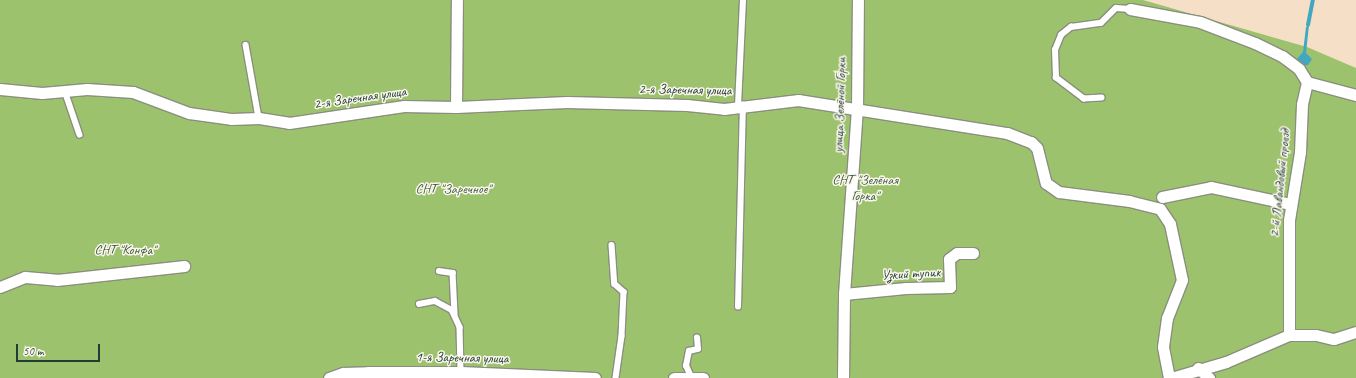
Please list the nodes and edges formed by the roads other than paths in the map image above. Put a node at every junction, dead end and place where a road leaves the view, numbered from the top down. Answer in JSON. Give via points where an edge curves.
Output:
{"nodes":[{"id":1,"x":457,"y":0,"type":"edge"},
{"id":2,"x":743,"y":0,"type":"edge"},
{"id":3,"x":858,"y":0,"type":"edge"},
{"id":4,"x":1130,"y":9,"type":"joint"},
{"id":5,"x":246,"y":45,"type":"dead end"},
{"id":6,"x":1307,"y":82,"type":"junction"},
{"id":7,"x":0,"y":89,"type":"edge"},
{"id":8,"x":65,"y":91,"type":"junction"},
{"id":9,"x":1356,"y":95,"type":"edge"},
{"id":10,"x":1102,"y":98,"type":"dead end"},
{"id":11,"x":741,"y":106,"type":"junction"},
{"id":12,"x":456,"y":107,"type":"junction"},
{"id":13,"x":857,"y":109,"type":"junction"},
{"id":14,"x":259,"y":118,"type":"junction"},
{"id":15,"x":80,"y":135,"type":"dead end"},
{"id":16,"x":1161,"y":203,"type":"junction"},
{"id":17,"x":1290,"y":204,"type":"junction"},
{"id":18,"x":612,"y":245,"type":"dead end"},
{"id":19,"x":973,"y":252,"type":"dead end"},
{"id":20,"x":184,"y":266,"type":"dead end"},
{"id":21,"x":439,"y":271,"type":"dead end"},
{"id":22,"x":0,"y":287,"type":"edge"},
{"id":23,"x":844,"y":294,"type":"junction"},
{"id":24,"x":419,"y":304,"type":"dead end"},
{"id":25,"x":738,"y":307,"type":"dead end"},
{"id":26,"x":455,"y":316,"type":"junction"},
{"id":27,"x":1356,"y":332,"type":"edge"},
{"id":28,"x":1289,"y":335,"type":"junction"},
{"id":29,"x":697,"y":338,"type":"dead end"},
{"id":30,"x":1198,"y":368,"type":"junction"},
{"id":31,"x":461,"y":372,"type":"junction"},
{"id":32,"x":329,"y":378,"type":"edge"},
{"id":33,"x":595,"y":378,"type":"edge"},
{"id":34,"x":616,"y":378,"type":"edge"},
{"id":35,"x":674,"y":378,"type":"edge"},
{"id":36,"x":691,"y":378,"type":"edge"},
{"id":37,"x":703,"y":378,"type":"edge"},
{"id":38,"x":843,"y":378,"type":"edge"},
{"id":39,"x":1170,"y":378,"type":"edge"},
{"id":40,"x":1209,"y":378,"type":"edge"}],
"edges":[{"from":1,"to":12,"type":"street"},
{"from":2,"to":11,"type":"lane"},
{"from":3,"to":13,"type":"street","name":"улица Зелёной Горки"},
{"from":4,"to":6,"type":"street","via":[[1200,22],[1255,43],[1282,56],[1299,69]]},
{"from":4,"to":10,"type":"lane","via":[[1116,8],[1101,23],[1071,27],[1061,35],[1055,50],[1056,78],[1084,99]]},
{"from":5,"to":14,"type":"lane"},
{"from":6,"to":9,"type":"street"},
{"from":6,"to":17,"type":"street","name":"2-й Лавандовый проезд","via":[[1302,104],[1300,152]]},
{"from":7,"to":8,"type":"street","name":"2-я Заречная улица","via":[[42,93]]},
{"from":8,"to":14,"type":"street","name":"2-я Заречная улица","via":[[87,89],[133,92],[189,113],[231,119]]},
{"from":8,"to":15,"type":"lane"},
{"from":11,"to":12,"type":"street","name":"2-я Заречная улица","via":[[724,109],[686,105],[567,102]]},
{"from":11,"to":13,"type":"street","name":"2-я Заречная улица","via":[[777,105],[798,100]]},
{"from":11,"to":25,"type":"lane"},
{"from":12,"to":14,"type":"street","name":"2-я Заречная улица","via":[[404,106],[289,123]]},
{"from":13,"to":16,"type":"street","name":"2-я Заречная улица","via":[[1007,133],[1031,142],[1037,148],[1046,183],[1059,192]]},
{"from":13,"to":23,"type":"street","name":"улица Зелёной Горки"},
{"from":16,"to":17,"type":"street","via":[[1211,187]]},
{"from":16,"to":39,"type":"street","via":[[1170,224],[1182,280],[1167,318],[1163,347]]},
{"from":17,"to":28,"type":"street","name":"2-й Лавандовый проезд"},
{"from":18,"to":34,"type":"lane","via":[[615,284],[624,292],[622,336]]},
{"from":19,"to":23,"type":"street","name":"Узкий тупик","via":[[957,253],[949,259],[950,287]]},
{"from":20,"to":22,"type":"street","via":[[57,280],[25,277]]},
{"from":21,"to":26,"type":"lane","via":[[452,273]]},
{"from":23,"to":38,"type":"street","name":"улица Зелёной Горки"},
{"from":24,"to":26,"type":"lane","via":[[435,301],[452,310]]},
{"from":26,"to":31,"type":"lane","via":[[460,327]]},
{"from":27,"to":28,"type":"street","via":[[1334,339],[1316,335]]},
{"from":28,"to":30,"type":"street","via":[[1226,362]]},
{"from":29,"to":36,"type":"lane","via":[[698,348],[690,351],[686,366]]},
{"from":30,"to":39,"type":"street"},
{"from":30,"to":40,"type":"street"},
{"from":31,"to":32,"type":"street","name":"1-я Заречная улица","via":[[343,373]]},
{"from":31,"to":33,"type":"street","name":"1-я Заречная улица"},
{"from":35,"to":36,"type":"street"},
{"from":36,"to":37,"type":"street"}]}
